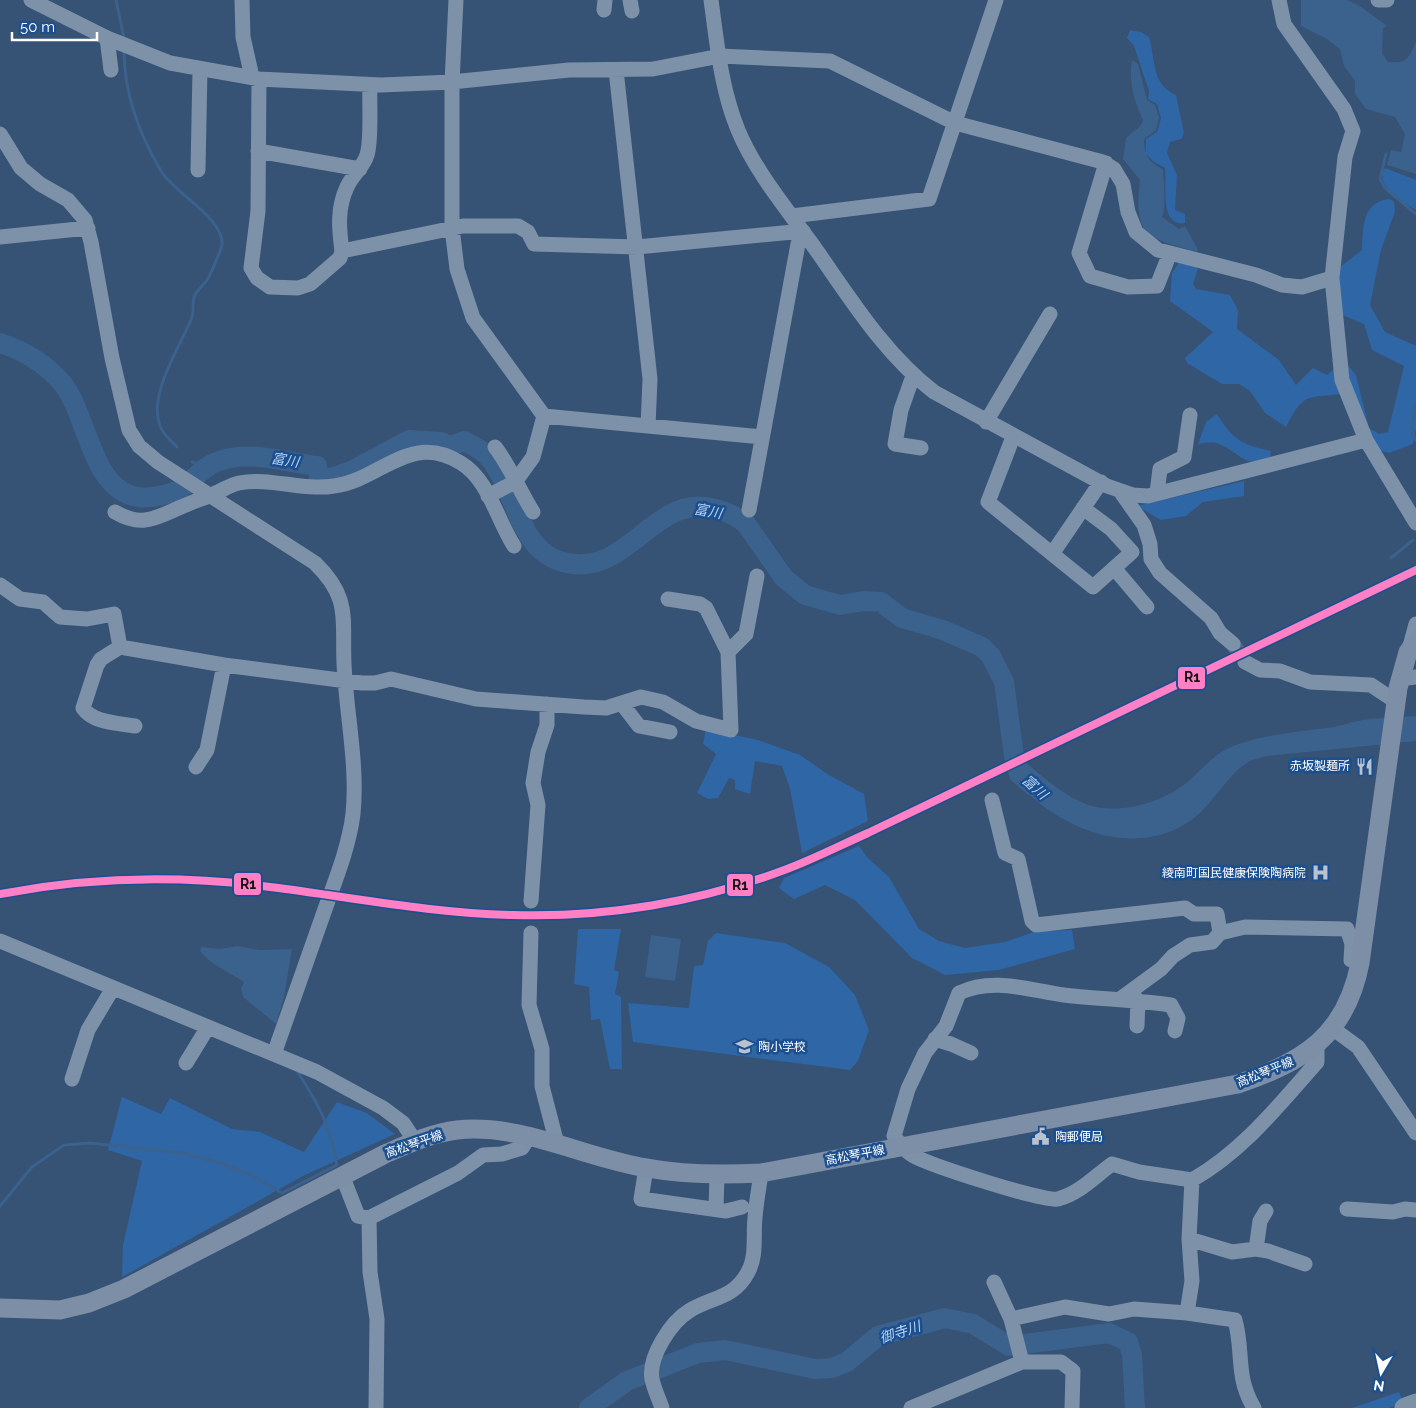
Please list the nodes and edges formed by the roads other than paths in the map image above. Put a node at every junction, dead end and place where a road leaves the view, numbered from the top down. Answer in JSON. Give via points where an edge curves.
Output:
{"nodes":[{"id":1,"x":31,"y":0,"type":"edge"},
{"id":2,"x":456,"y":0,"type":"edge"},
{"id":3,"x":711,"y":0,"type":"edge"},
{"id":4,"x":996,"y":0,"type":"edge"},
{"id":5,"x":1279,"y":0,"type":"edge"},
{"id":6,"x":1378,"y":0,"type":"edge"},
{"id":7,"x":1386,"y":0,"type":"edge"},
{"id":8,"x":237,"y":1,"type":"edge"},
{"id":9,"x":118,"y":43,"type":"junction"},
{"id":10,"x":720,"y":56,"type":"junction"},
{"id":11,"x":200,"y":69,"type":"junction"},
{"id":12,"x":111,"y":70,"type":"dead end"},
{"id":13,"x":616,"y":70,"type":"junction"},
{"id":14,"x":256,"y":78,"type":"junction"},
{"id":15,"x":452,"y":82,"type":"junction"},
{"id":16,"x":370,"y":85,"type":"junction"},
{"id":17,"x":955,"y":123,"type":"junction"},
{"id":18,"x":2,"y":143,"type":"edge"},
{"id":19,"x":258,"y":151,"type":"junction"},
{"id":20,"x":1106,"y":163,"type":"junction"},
{"id":21,"x":360,"y":169,"type":"junction"},
{"id":22,"x":198,"y":170,"type":"dead end"},
{"id":23,"x":792,"y":216,"type":"junction"},
{"id":24,"x":88,"y":228,"type":"junction"},
{"id":25,"x":452,"y":228,"type":"junction"},
{"id":26,"x":803,"y":231,"type":"junction"},
{"id":27,"x":0,"y":237,"type":"edge"},
{"id":28,"x":637,"y":247,"type":"junction"},
{"id":29,"x":342,"y":251,"type":"junction"},
{"id":30,"x":1170,"y":253,"type":"junction"},
{"id":31,"x":1332,"y":278,"type":"junction"},
{"id":32,"x":1050,"y":314,"type":"dead end"},
{"id":33,"x":913,"y":376,"type":"junction"},
{"id":34,"x":1190,"y":415,"type":"dead end"},
{"id":35,"x":544,"y":416,"type":"junction"},
{"id":36,"x":986,"y":422,"type":"junction"},
{"id":37,"x":648,"y":426,"type":"junction"},
{"id":38,"x":1013,"y":436,"type":"junction"},
{"id":39,"x":762,"y":437,"type":"junction"},
{"id":40,"x":1366,"y":440,"type":"junction"},
{"id":41,"x":495,"y":447,"type":"dead end"},
{"id":42,"x":921,"y":448,"type":"dead end"},
{"id":43,"x":1101,"y":482,"type":"junction"},
{"id":44,"x":513,"y":483,"type":"junction"},
{"id":45,"x":1120,"y":491,"type":"junction"},
{"id":46,"x":208,"y":493,"type":"junction"},
{"id":47,"x":1157,"y":493,"type":"junction"},
{"id":48,"x":489,"y":496,"type":"junction"},
{"id":49,"x":1083,"y":508,"type":"junction"},
{"id":50,"x":749,"y":510,"type":"dead end"},
{"id":51,"x":115,"y":512,"type":"dead end"},
{"id":52,"x":532,"y":512,"type":"dead end"},
{"id":53,"x":1416,"y":523,"type":"edge"},
{"id":54,"x":514,"y":546,"type":"dead end"},
{"id":55,"x":1052,"y":554,"type":"junction"},
{"id":56,"x":1114,"y":568,"type":"junction"},
{"id":57,"x":757,"y":576,"type":"dead end"},
{"id":58,"x":0,"y":585,"type":"edge"},
{"id":59,"x":668,"y":599,"type":"dead end"},
{"id":60,"x":1147,"y":607,"type":"dead end"},
{"id":61,"x":1416,"y":624,"type":"edge"},
{"id":62,"x":1233,"y":644,"type":"tunnel mouth"},
{"id":63,"x":1412,"y":646,"type":"edge"},
{"id":64,"x":120,"y":647,"type":"junction"},
{"id":65,"x":728,"y":652,"type":"junction"},
{"id":66,"x":1245,"y":662,"type":"tunnel mouth"},
{"id":67,"x":224,"y":665,"type":"junction"},
{"id":68,"x":1408,"y":678,"type":"edge"},
{"id":69,"x":346,"y":681,"type":"junction"},
{"id":70,"x":547,"y":704,"type":"junction"},
{"id":71,"x":622,"y":704,"type":"junction"},
{"id":72,"x":1394,"y":709,"type":"junction"},
{"id":73,"x":135,"y":726,"type":"dead end"},
{"id":74,"x":670,"y":732,"type":"dead end"},
{"id":75,"x":196,"y":767,"type":"dead end"},
{"id":76,"x":992,"y":800,"type":"dead end"},
{"id":77,"x":531,"y":901,"type":"dead end"},
{"id":78,"x":531,"y":933,"type":"dead end"},
{"id":79,"x":1220,"y":933,"type":"junction"},
{"id":80,"x":0,"y":942,"type":"edge"},
{"id":81,"x":1360,"y":963,"type":"junction"},
{"id":82,"x":113,"y":988,"type":"junction"},
{"id":83,"x":1120,"y":999,"type":"junction"},
{"id":84,"x":1138,"y":1000,"type":"junction"},
{"id":85,"x":1137,"y":1026,"type":"dead end"},
{"id":86,"x":208,"y":1027,"type":"junction"},
{"id":87,"x":1332,"y":1028,"type":"junction"},
{"id":88,"x":1176,"y":1031,"type":"dead end"},
{"id":89,"x":934,"y":1039,"type":"junction"},
{"id":90,"x":1316,"y":1044,"type":"junction"},
{"id":91,"x":971,"y":1053,"type":"dead end"},
{"id":92,"x":274,"y":1054,"type":"junction"},
{"id":93,"x":186,"y":1063,"type":"dead end"},
{"id":94,"x":72,"y":1079,"type":"dead end"},
{"id":95,"x":1416,"y":1133,"type":"edge"},
{"id":96,"x":529,"y":1138,"type":"junction"},
{"id":97,"x":415,"y":1141,"type":"junction"},
{"id":98,"x":557,"y":1144,"type":"junction"},
{"id":99,"x":902,"y":1146,"type":"junction"},
{"id":100,"x":646,"y":1168,"type":"junction"},
{"id":101,"x":761,"y":1173,"type":"junction"},
{"id":102,"x":342,"y":1175,"type":"junction"},
{"id":103,"x":717,"y":1175,"type":"junction"},
{"id":104,"x":1192,"y":1180,"type":"junction"},
{"id":105,"x":742,"y":1207,"type":"dead end"},
{"id":106,"x":1347,"y":1209,"type":"dead end"},
{"id":107,"x":716,"y":1210,"type":"junction"},
{"id":108,"x":1416,"y":1210,"type":"edge"},
{"id":109,"x":1266,"y":1211,"type":"dead end"},
{"id":110,"x":370,"y":1218,"type":"junction"},
{"id":111,"x":1189,"y":1238,"type":"junction"},
{"id":112,"x":1256,"y":1249,"type":"junction"},
{"id":113,"x":1305,"y":1264,"type":"dead end"},
{"id":114,"x":994,"y":1282,"type":"dead end"},
{"id":115,"x":1,"y":1312,"type":"edge"},
{"id":116,"x":1187,"y":1313,"type":"junction"},
{"id":117,"x":1011,"y":1319,"type":"junction"},
{"id":118,"x":1019,"y":1351,"type":"junction"},
{"id":119,"x":1416,"y":1404,"type":"edge"},
{"id":120,"x":376,"y":1408,"type":"edge"},
{"id":121,"x":662,"y":1408,"type":"edge"},
{"id":122,"x":911,"y":1408,"type":"edge"},
{"id":123,"x":1072,"y":1408,"type":"edge"},
{"id":124,"x":1254,"y":1408,"type":"edge"},
{"id":125,"x":1405,"y":1408,"type":"edge"}],
"edges":[{"from":1,"to":9,"type":"street"},
{"from":2,"to":15,"type":"street"},
{"from":3,"to":10,"type":"street"},
{"from":4,"to":17,"type":"street"},
{"from":5,"to":31,"type":"street","via":[[1284,24],[1344,109],[1353,130],[1345,157]]},
{"from":6,"to":7,"type":"street"},
{"from":8,"to":14,"type":"street","via":[[243,37]]},
{"from":9,"to":11,"type":"street","via":[[170,63]]},
{"from":9,"to":12,"type":"street"},
{"from":10,"to":13,"type":"street","via":[[653,69]]},
{"from":10,"to":17,"type":"street","via":[[830,61]]},
{"from":10,"to":23,"type":"street","via":[[738,130],[756,164]]},
{"from":11,"to":14,"type":"street"},
{"from":11,"to":22,"type":"street"},
{"from":13,"to":15,"type":"street","via":[[569,70]]},
{"from":13,"to":28,"type":"street"},
{"from":14,"to":16,"type":"street"},
{"from":14,"to":19,"type":"street"},
{"from":15,"to":16,"type":"street"},
{"from":15,"to":25,"type":"street"},
{"from":16,"to":21,"type":"street","via":[[368,152]]},
{"from":17,"to":20,"type":"street"},
{"from":17,"to":23,"type":"street","via":[[929,199]]},
{"from":18,"to":24,"type":"street","via":[[21,168],[40,184],[68,200]]},
{"from":19,"to":21,"type":"street"},
{"from":19,"to":29,"type":"street","via":[[258,211],[251,268],[257,278],[270,287],[304,286],[340,258]]},
{"from":20,"to":30,"type":"street","via":[[1123,184],[1136,232],[1158,250]]},
{"from":20,"to":30,"type":"street","via":[[1079,253],[1090,276],[1128,287],[1156,286]]},
{"from":21,"to":29,"type":"street","via":[[347,186],[341,205],[338,223]]},
{"from":23,"to":26,"type":"street"},
{"from":24,"to":27,"type":"street"},
{"from":24,"to":46,"type":"street","via":[[112,358],[132,438],[148,454]]},
{"from":25,"to":28,"type":"street","via":[[518,226],[528,232],[534,244]]},
{"from":25,"to":29,"type":"street"},
{"from":25,"to":35,"type":"street","via":[[457,269],[473,318]]},
{"from":26,"to":28,"type":"street"},
{"from":26,"to":33,"type":"street","via":[[885,345]]},
{"from":26,"to":39,"type":"street"},
{"from":28,"to":37,"type":"street","via":[[650,379]]},
{"from":30,"to":31,"type":"street","via":[[1282,285],[1302,287]]},
{"from":31,"to":40,"type":"street","via":[[1342,380]]},
{"from":32,"to":36,"type":"street"},
{"from":33,"to":36,"type":"street"},
{"from":33,"to":42,"type":"street","via":[[901,410],[895,444]]},
{"from":34,"to":47,"type":"street","via":[[1184,457],[1160,469]]},
{"from":35,"to":37,"type":"street"},
{"from":35,"to":44,"type":"street","via":[[533,456]]},
{"from":36,"to":38,"type":"street"},
{"from":37,"to":39,"type":"street"},
{"from":38,"to":43,"type":"street"},
{"from":38,"to":55,"type":"street","via":[[988,502]]},
{"from":39,"to":50,"type":"street"},
{"from":40,"to":47,"type":"street"},
{"from":40,"to":53,"type":"street"},
{"from":41,"to":44,"type":"street","via":[[506,461]]},
{"from":43,"to":45,"type":"street"},
{"from":43,"to":49,"type":"street"},
{"from":44,"to":48,"type":"street"},
{"from":44,"to":52,"type":"street"},
{"from":45,"to":47,"type":"street","via":[[1148,496]]},
{"from":45,"to":62,"type":"street","via":[[1144,525],[1151,559],[1160,572]]},
{"from":46,"to":48,"type":"street","via":[[238,483],[256,482],[334,486],[356,480],[398,458],[427,452],[446,455],[462,464],[474,474]]},
{"from":46,"to":51,"type":"street","via":[[152,520],[128,519]]},
{"from":46,"to":69,"type":"street","via":[[315,563],[327,575],[339,592],[342,605]]},
{"from":48,"to":54,"type":"street"},
{"from":49,"to":55,"type":"street"},
{"from":49,"to":56,"type":"street","via":[[1111,529],[1132,552]]},
{"from":55,"to":56,"type":"street","via":[[1093,587]]},
{"from":56,"to":60,"type":"street"},
{"from":57,"to":65,"type":"street","via":[[746,634]]},
{"from":58,"to":64,"type":"street","via":[[20,600],[43,602],[60,617],[87,619],[114,614]]},
{"from":59,"to":65,"type":"street","via":[[700,604],[706,608]]},
{"from":61,"to":63,"type":"street"},
{"from":63,"to":68,"type":"main road","name":"高松琴平線"},
{"from":64,"to":67,"type":"street"},
{"from":64,"to":73,"type":"street","via":[[97,665],[83,708],[96,718]]},
{"from":65,"to":71,"type":"street","via":[[731,730],[696,721],[663,702],[641,697]]},
{"from":66,"to":72,"type":"street","via":[[1260,670],[1280,671],[1310,682],[1371,685]]},
{"from":67,"to":69,"type":"street"},
{"from":67,"to":75,"type":"street","via":[[207,750]]},
{"from":68,"to":72,"type":"main road","name":"高松琴平線"},
{"from":69,"to":70,"type":"street","via":[[376,683],[391,679],[476,699]]},
{"from":69,"to":92,"type":"street","via":[[353,814],[348,839]]},
{"from":70,"to":71,"type":"street","via":[[606,708]]},
{"from":70,"to":77,"type":"street","via":[[547,725],[533,783],[538,805]]},
{"from":71,"to":74,"type":"street","via":[[639,726]]},
{"from":72,"to":81,"type":"main road","name":"高松琴平線"},
{"from":76,"to":79,"type":"street","via":[[1004,853],[1018,859],[1032,921],[1036,925],[1184,908],[1194,914],[1218,914]]},
{"from":78,"to":98,"type":"street","via":[[529,1005],[542,1048],[542,1086]]},
{"from":79,"to":81,"type":"street","via":[[1245,926],[1347,929],[1352,944],[1352,960]]},
{"from":79,"to":83,"type":"street","via":[[1212,942],[1190,944],[1161,970]]},
{"from":80,"to":82,"type":"street"},
{"from":81,"to":87,"type":"main road","name":"高松琴平線","via":[[1354,986]]},
{"from":82,"to":86,"type":"street"},
{"from":82,"to":94,"type":"street","via":[[88,1030]]},
{"from":83,"to":84,"type":"street"},
{"from":83,"to":89,"type":"street","via":[[1064,995],[1002,984],[971,987],[959,993],[946,1026]]},
{"from":84,"to":85,"type":"street"},
{"from":84,"to":88,"type":"street","via":[[1171,1005],[1178,1018]]},
{"from":86,"to":92,"type":"street"},
{"from":86,"to":93,"type":"street"},
{"from":87,"to":90,"type":"main road","name":"高松琴平線"},
{"from":87,"to":95,"type":"street","via":[[1358,1047]]},
{"from":89,"to":91,"type":"street"},
{"from":89,"to":99,"type":"street","via":[[908,1089],[894,1136]]},
{"from":90,"to":99,"type":"main road","name":"高松琴平線","via":[[1291,1063],[1238,1084]]},
{"from":90,"to":104,"type":"street","via":[[1317,1062],[1264,1124],[1239,1147]]},
{"from":92,"to":97,"type":"street","via":[[317,1072],[384,1108],[404,1123]]},
{"from":96,"to":97,"type":"main road","name":"高松琴平線","via":[[476,1129],[456,1130]]},
{"from":96,"to":98,"type":"main road","name":"高松琴平線"},
{"from":96,"to":110,"type":"street","via":[[522,1148],[483,1155],[458,1173]]},
{"from":97,"to":102,"type":"main road","name":"高松琴平線"},
{"from":98,"to":100,"type":"main road","name":"高松琴平線"},
{"from":99,"to":101,"type":"main road","name":"高松琴平線"},
{"from":99,"to":104,"type":"street","via":[[913,1156],[977,1180],[1056,1199],[1090,1184],[1112,1164],[1139,1172]]},
{"from":100,"to":103,"type":"main road","name":"高松琴平線"},
{"from":100,"to":107,"type":"street","via":[[641,1199]]},
{"from":101,"to":103,"type":"main road","name":"高松琴平線"},
{"from":101,"to":121,"type":"street","via":[[748,1272],[729,1294],[689,1310],[671,1326],[658,1349],[652,1372]]},
{"from":102,"to":110,"type":"street","via":[[358,1216]]},
{"from":102,"to":115,"type":"main road","name":"高松琴平線","via":[[124,1289],[60,1310]]},
{"from":103,"to":107,"type":"street"},
{"from":104,"to":111,"type":"street"},
{"from":105,"to":107,"type":"street"},
{"from":106,"to":108,"type":"street"},
{"from":109,"to":112,"type":"street","via":[[1260,1222]]},
{"from":110,"to":120,"type":"street","via":[[370,1272],[377,1319]]},
{"from":111,"to":112,"type":"street","via":[[1232,1252]]},
{"from":111,"to":116,"type":"street","via":[[1192,1281]]},
{"from":112,"to":113,"type":"street"},
{"from":114,"to":117,"type":"street"},
{"from":116,"to":117,"type":"street","via":[[1134,1309],[1109,1314],[1065,1307]]},
{"from":116,"to":124,"type":"street","via":[[1235,1320],[1241,1377]]},
{"from":117,"to":118,"type":"street"},
{"from":118,"to":122,"type":"street"},
{"from":118,"to":123,"type":"street","via":[[1061,1362],[1073,1371]]},
{"from":119,"to":125,"type":"highway"}]}
